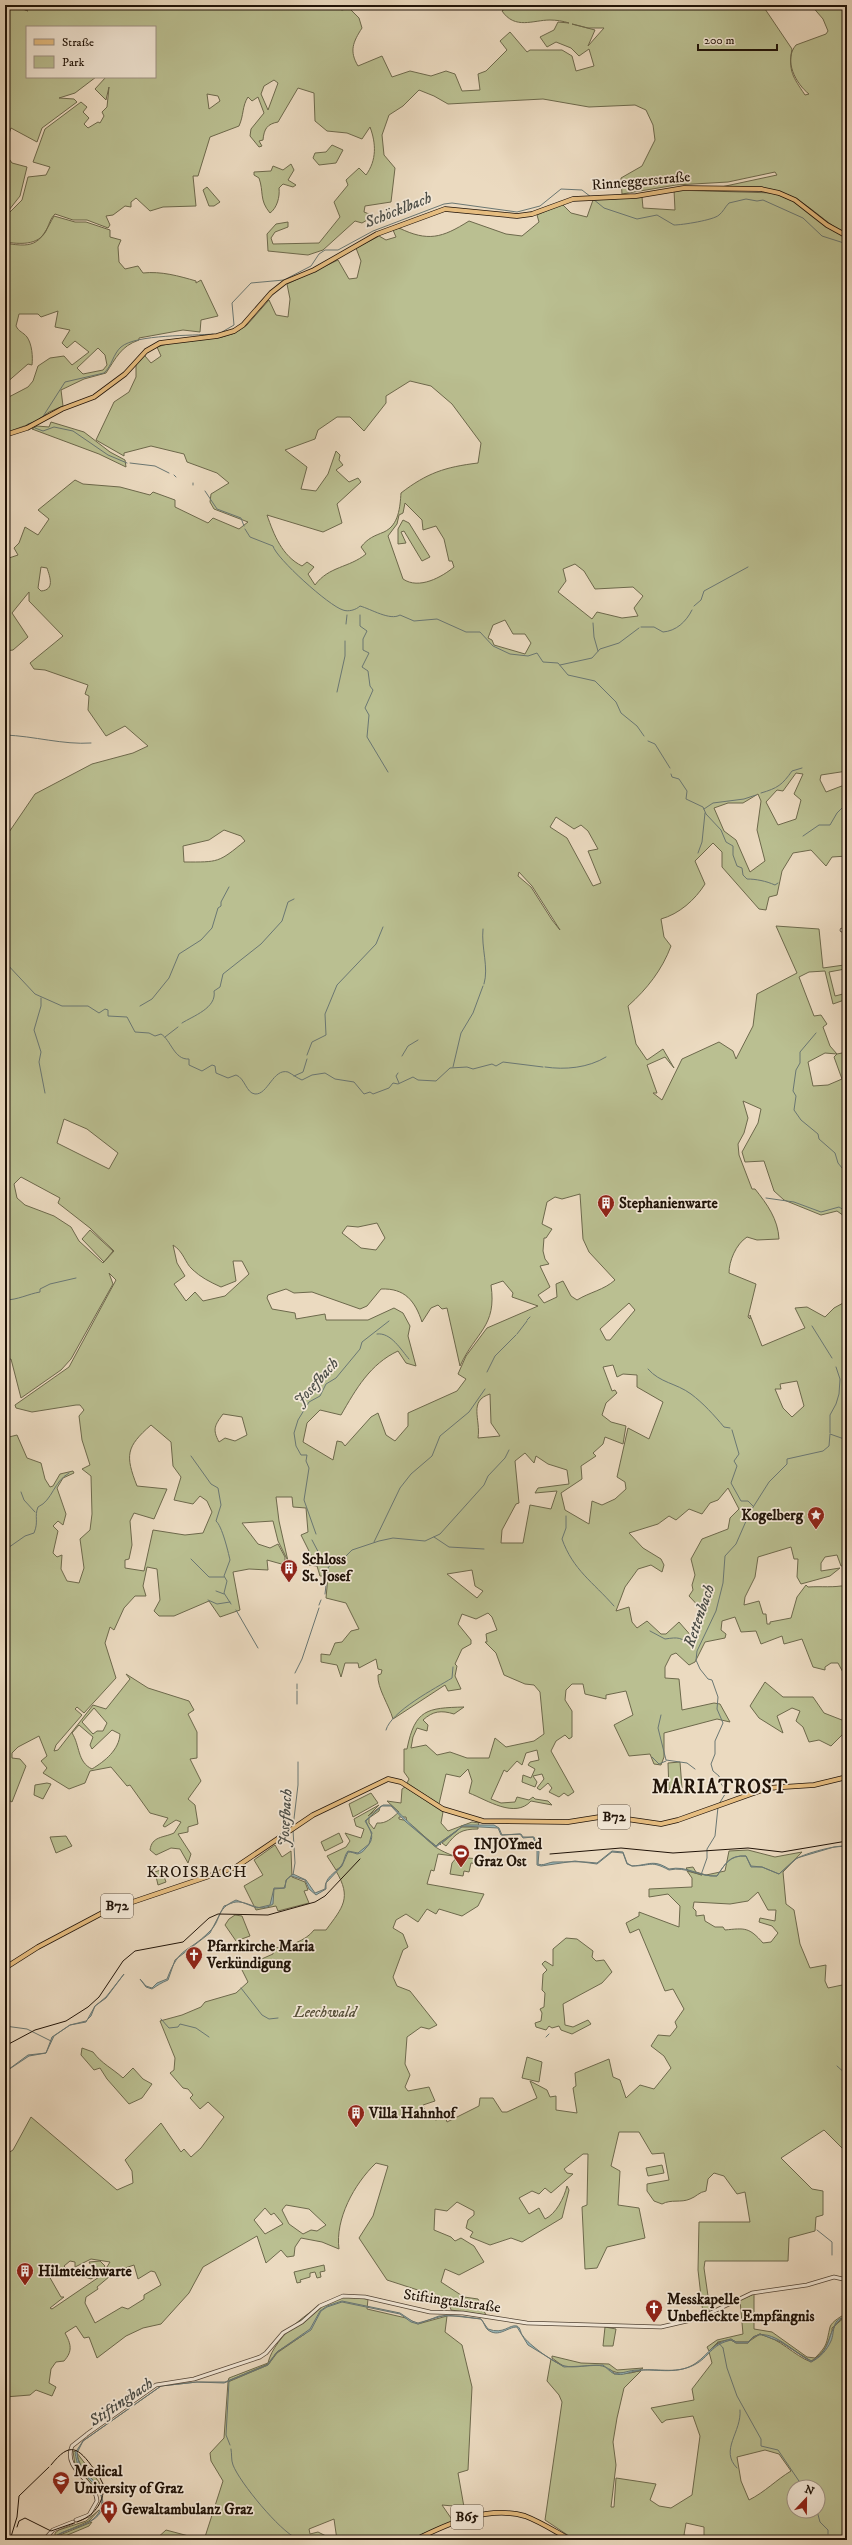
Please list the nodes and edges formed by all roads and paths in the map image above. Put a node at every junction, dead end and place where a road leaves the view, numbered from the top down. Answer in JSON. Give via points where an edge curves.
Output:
{"nodes":[{"id":1,"x":847,"y":236,"type":"edge"},
{"id":2,"x":5,"y":435,"type":"edge"},
{"id":3,"x":842,"y":930,"type":"dead end"},
{"id":4,"x":847,"y":933,"type":"edge"},
{"id":5,"x":847,"y":1777,"type":"edge"},
{"id":6,"x":5,"y":1968,"type":"edge"},
{"id":7,"x":847,"y":2280,"type":"edge"},
{"id":8,"x":44,"y":2540,"type":"edge"},
{"id":9,"x":415,"y":2540,"type":"edge"},
{"id":10,"x":571,"y":2540,"type":"edge"}],
"edges":[{"from":1,"to":2,"type":"main road","name":"Rinneggerstraße","via":[[827,225],[795,200],[773,191],[684,188],[636,196],[560,202],[523,216],[445,209],[393,227],[314,270],[278,286],[234,332],[160,343],[146,351],[125,374],[94,397],[62,409],[37,424]]},
{"from":3,"to":4,"type":"street"},
{"from":5,"to":6,"type":"main road","number":"B72","via":[[814,1785],[768,1788],[674,1822],[660,1824],[606,1816],[571,1822],[483,1821],[445,1810],[401,1782],[388,1779],[314,1816],[236,1867],[106,1911],[43,1944]]},
{"from":7,"to":8,"type":"street","name":"Stiftingtalstraße","via":[[834,2277],[807,2285],[752,2293],[700,2318],[658,2327],[527,2323],[463,2313],[430,2312],[370,2298],[343,2296],[332,2299],[283,2333],[260,2357],[194,2379],[156,2385],[71,2447],[73,2465],[94,2489],[96,2505],[91,2513],[53,2530]]},
{"from":9,"to":10,"type":"main road","number":"B65","via":[[466,2518],[489,2514],[523,2516]]}]}
